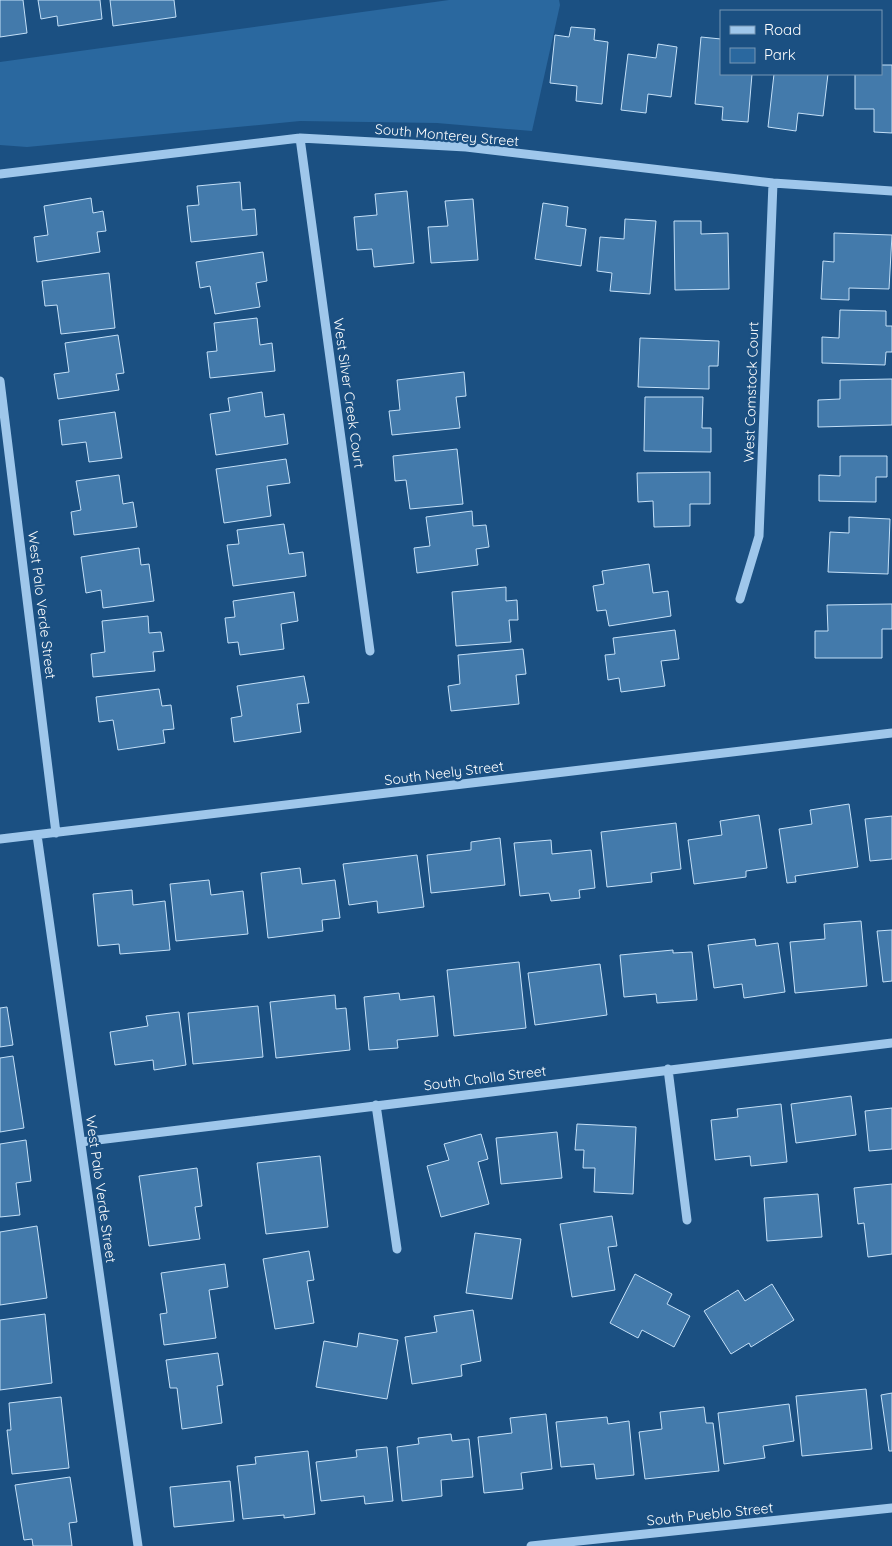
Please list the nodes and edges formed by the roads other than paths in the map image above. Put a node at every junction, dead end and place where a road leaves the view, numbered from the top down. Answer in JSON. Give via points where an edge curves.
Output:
{"nodes":[{"id":1,"x":300,"y":138,"type":"junction"},
{"id":2,"x":0,"y":174,"type":"edge"},
{"id":3,"x":773,"y":183,"type":"junction"},
{"id":4,"x":892,"y":191,"type":"edge"},
{"id":5,"x":0,"y":381,"type":"edge"},
{"id":6,"x":740,"y":600,"type":"dead end"},
{"id":7,"x":370,"y":651,"type":"dead end"},
{"id":8,"x":892,"y":733,"type":"edge"},
{"id":9,"x":56,"y":833,"type":"junction"},
{"id":10,"x":37,"y":835,"type":"junction"},
{"id":11,"x":0,"y":839,"type":"edge"},
{"id":12,"x":892,"y":1043,"type":"edge"},
{"id":13,"x":668,"y":1069,"type":"junction"},
{"id":14,"x":376,"y":1105,"type":"junction"},
{"id":15,"x":81,"y":1142,"type":"junction"},
{"id":16,"x":687,"y":1220,"type":"dead end"},
{"id":17,"x":397,"y":1248,"type":"dead end"},
{"id":18,"x":892,"y":1508,"type":"edge"},
{"id":19,"x":138,"y":1546,"type":"edge"},
{"id":20,"x":531,"y":1546,"type":"edge"}],
"edges":[{"from":1,"to":2,"type":"street","name":"South Monterey Street"},
{"from":1,"to":3,"type":"street","name":"South Monterey Street","via":[[466,147]]},
{"from":1,"to":7,"type":"street","name":"West Silver Creek Court"},
{"from":3,"to":4,"type":"street","name":"South Monterey Street"},
{"from":3,"to":6,"type":"street","name":"West Comstock Court","via":[[759,536]]},
{"from":5,"to":9,"type":"street","name":"West Palo Verde Street"},
{"from":8,"to":9,"type":"street","name":"South Neely Street"},
{"from":9,"to":10,"type":"street","name":"South Neely Street"},
{"from":10,"to":11,"type":"street","name":"South Neely Street"},
{"from":10,"to":15,"type":"street","name":"West Palo Verde Street"},
{"from":12,"to":13,"type":"street","name":"South Cholla Street"},
{"from":13,"to":14,"type":"street","name":"South Cholla Street"},
{"from":13,"to":16,"type":"street"},
{"from":14,"to":15,"type":"street","name":"South Cholla Street"},
{"from":14,"to":17,"type":"street"},
{"from":15,"to":19,"type":"street","name":"West Palo Verde Street"},
{"from":18,"to":20,"type":"street","name":"South Pueblo Street"}]}
